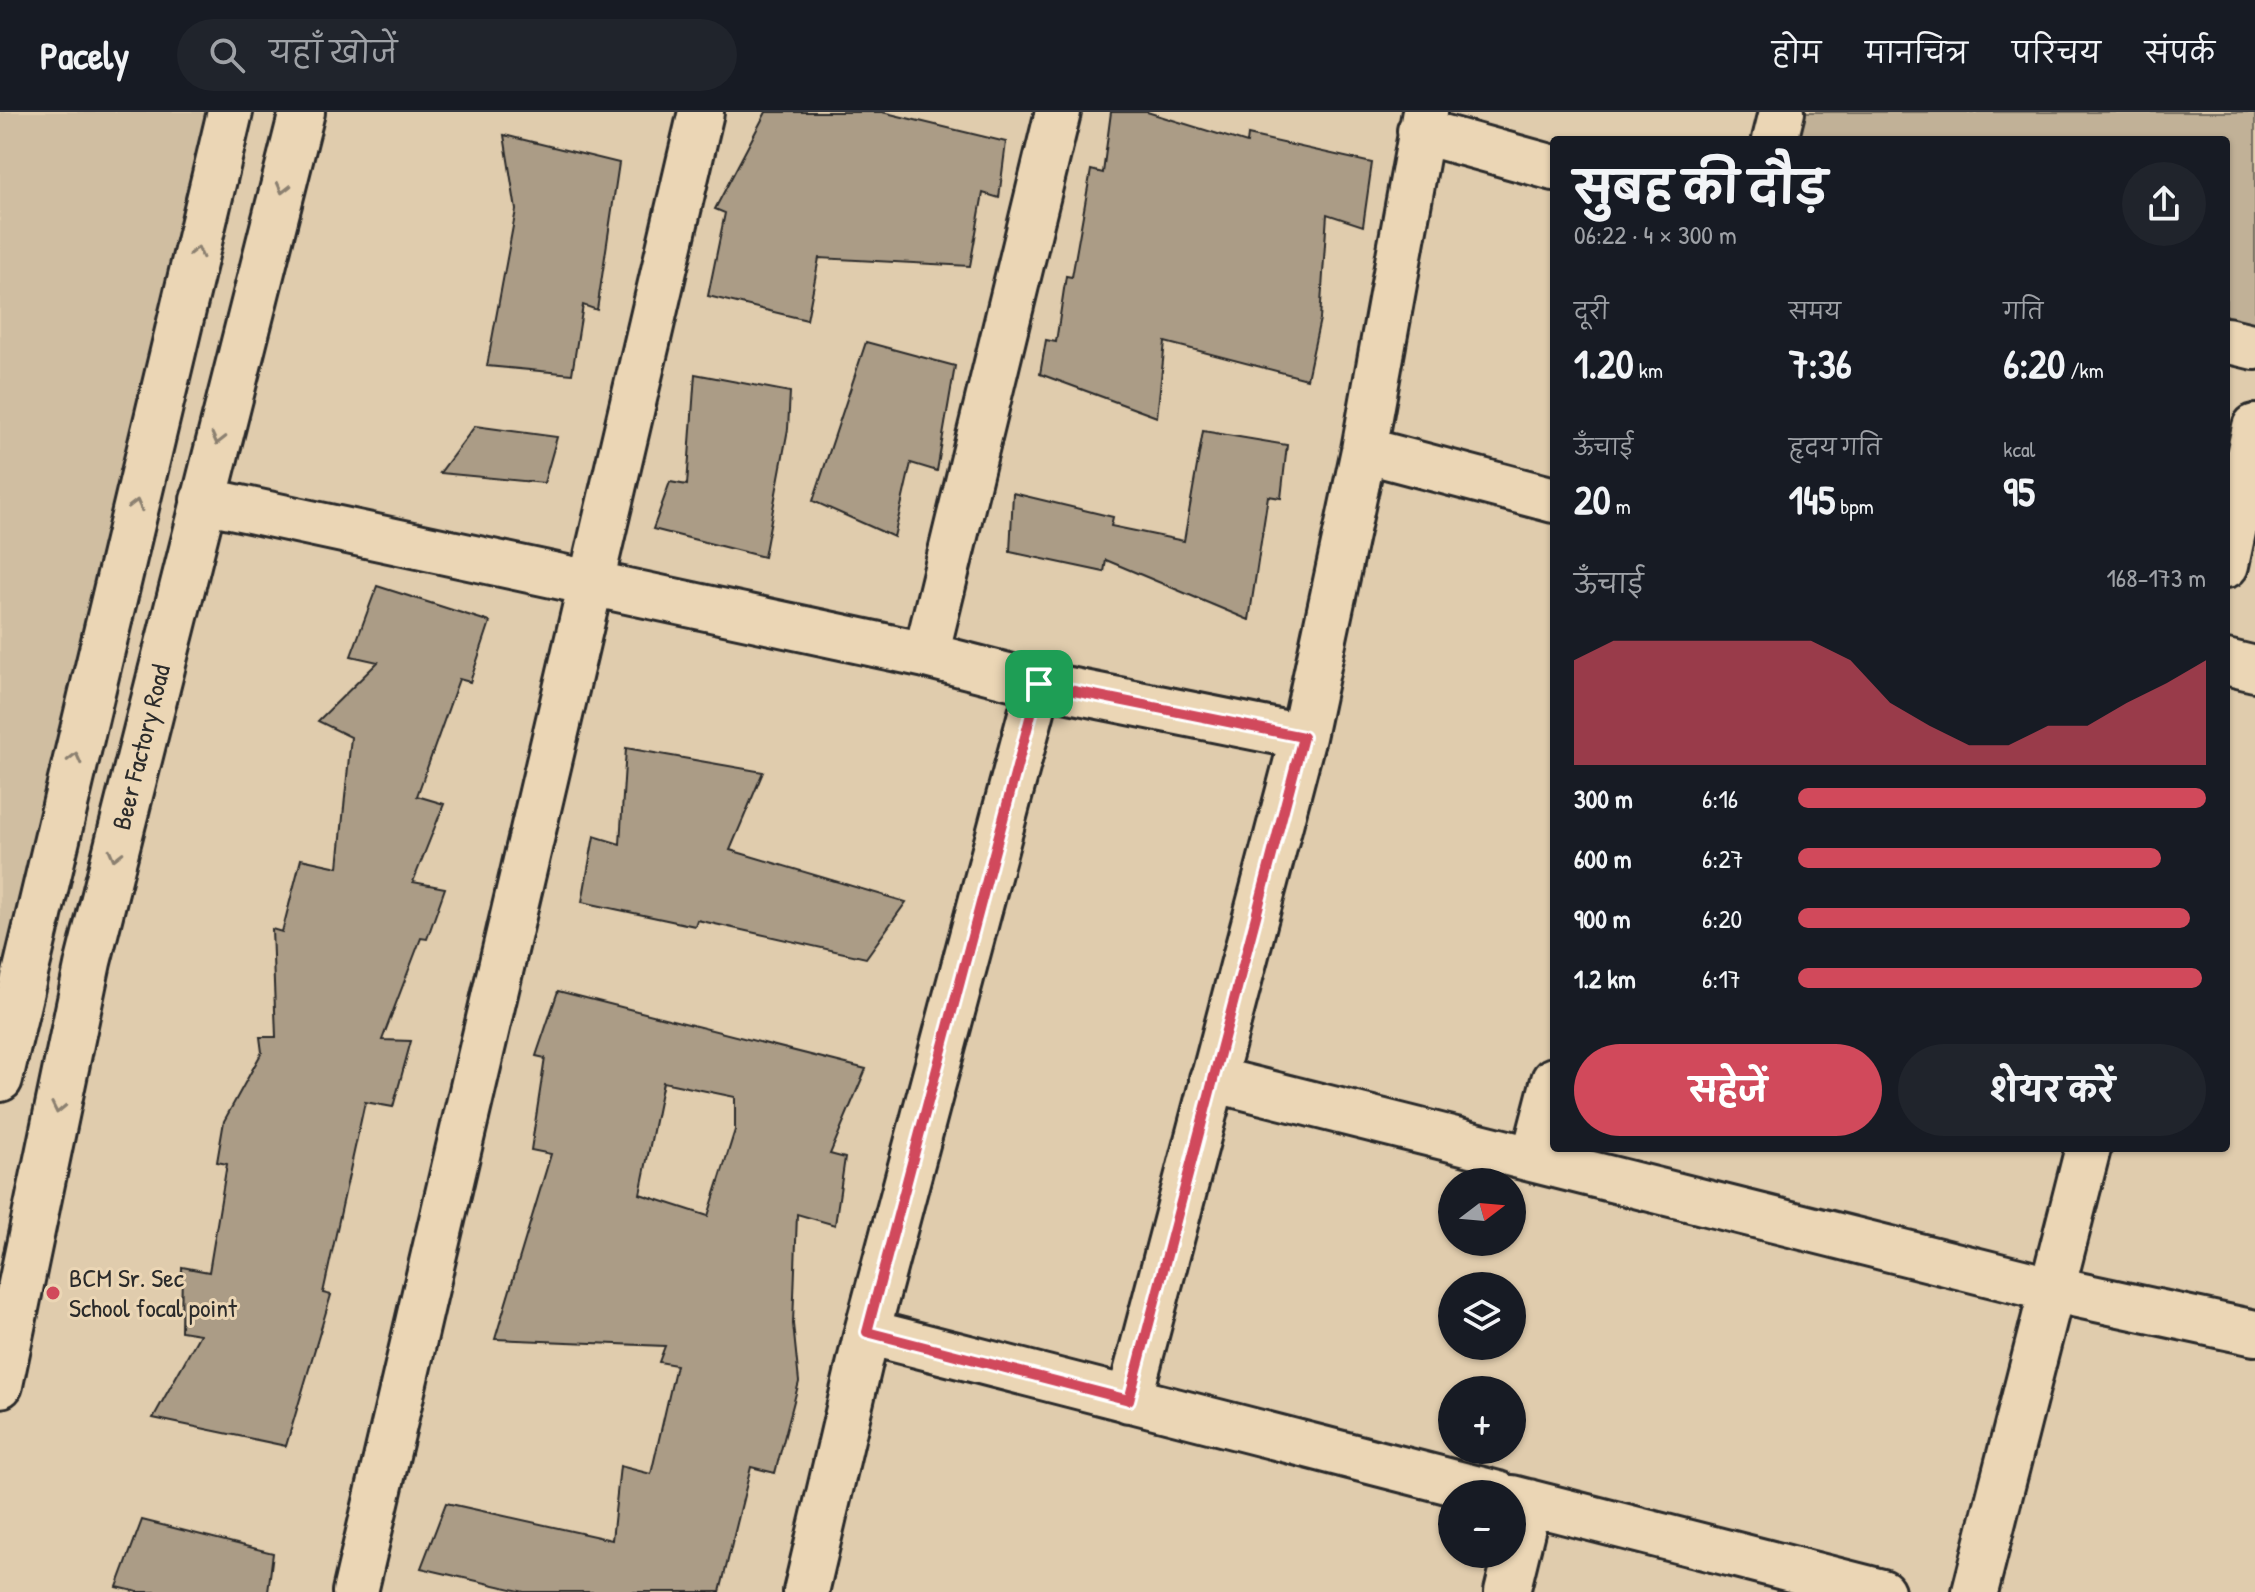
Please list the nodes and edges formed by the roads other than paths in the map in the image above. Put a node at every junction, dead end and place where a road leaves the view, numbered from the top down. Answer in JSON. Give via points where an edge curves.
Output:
{"nodes":[{"id":1,"x":230,"y":112,"type":"edge"},
{"id":2,"x":302,"y":112,"type":"edge"},
{"id":3,"x":701,"y":112,"type":"edge"},
{"id":4,"x":1058,"y":112,"type":"edge"},
{"id":5,"x":1782,"y":112,"type":"edge"},
{"id":6,"x":1422,"y":122,"type":"edge"},
{"id":7,"x":1776,"y":136,"type":"edge"},
{"id":8,"x":1550,"y":167,"type":"edge"},
{"id":9,"x":2230,"y":341,"type":"edge"},
{"id":10,"x":2255,"y":347,"type":"edge"},
{"id":11,"x":2255,"y":427,"type":"edge"},
{"id":12,"x":1364,"y":450,"type":"junction"},
{"id":13,"x":1550,"y":499,"type":"edge"},
{"id":14,"x":203,"y":500,"type":"junction"},
{"id":15,"x":2230,"y":546,"type":"edge"},
{"id":16,"x":591,"y":584,"type":"junction"},
{"id":17,"x":926,"y":655,"type":"junction"},
{"id":18,"x":2230,"y":663,"type":"edge"},
{"id":19,"x":2255,"y":669,"type":"edge"},
{"id":20,"x":1039,"y":684,"type":"junction"},
{"id":21,"x":1303,"y":737,"type":"junction"},
{"id":22,"x":15,"y":943,"type":"edge"},
{"id":23,"x":88,"y":962,"type":"junction"},
{"id":24,"x":0,"y":1079,"type":"edge"},
{"id":25,"x":1212,"y":1079,"type":"junction"},
{"id":26,"x":1550,"y":1095,"type":"edge"},
{"id":27,"x":2087,"y":1152,"type":"edge"},
{"id":28,"x":1534,"y":1157,"type":"junction"},
{"id":29,"x":2050,"y":1289,"type":"junction"},
{"id":30,"x":867,"y":1332,"type":"junction"},
{"id":31,"x":2255,"y":1333,"type":"edge"},
{"id":32,"x":0,"y":1385,"type":"edge"},
{"id":33,"x":1129,"y":1400,"type":"junction"},
{"id":34,"x":1442,"y":1480,"type":"edge"},
{"id":35,"x":1526,"y":1501,"type":"edge"},
{"id":36,"x":1509,"y":1568,"type":"edge"},
{"id":37,"x":355,"y":1592,"type":"edge"},
{"id":38,"x":806,"y":1592,"type":"edge"},
{"id":39,"x":1507,"y":1592,"type":"edge"},
{"id":40,"x":1882,"y":1592,"type":"edge"},
{"id":41,"x":1975,"y":1592,"type":"edge"}],
"edges":[{"from":22,"to":1,"type":"street","one_way":true},
{"from":2,"to":14,"type":"street","name":"Beer Factory Road","one_way":true},
{"from":3,"to":16,"type":"street"},
{"from":4,"to":17,"type":"street"},
{"from":5,"to":7,"type":"street"},
{"from":6,"to":8,"type":"street"},
{"from":6,"to":12,"type":"street"},
{"from":9,"to":10,"type":"street"},
{"from":11,"to":15,"type":"street"},
{"from":12,"to":13,"type":"street"},
{"from":12,"to":21,"type":"street"},
{"from":14,"to":16,"type":"street"},
{"from":14,"to":23,"type":"street","name":"Beer Factory Road","one_way":true},
{"from":16,"to":17,"type":"street"},
{"from":16,"to":37,"type":"street"},
{"from":17,"to":20,"type":"street"},
{"from":18,"to":19,"type":"street"},
{"from":20,"to":21,"type":"street"},
{"from":20,"to":30,"type":"street"},
{"from":21,"to":25,"type":"street"},
{"from":22,"to":23,"type":"street"},
{"from":22,"to":24,"type":"street"},
{"from":23,"to":32,"type":"street","name":"Beer Factory Road","one_way":true},
{"from":25,"to":28,"type":"street"},
{"from":25,"to":33,"type":"street"},
{"from":26,"to":28,"type":"street"},
{"from":27,"to":29,"type":"street"},
{"from":28,"to":29,"type":"street"},
{"from":29,"to":31,"type":"street"},
{"from":29,"to":41,"type":"street"},
{"from":30,"to":33,"type":"street"},
{"from":30,"to":38,"type":"street"},
{"from":33,"to":34,"type":"street"},
{"from":35,"to":40,"type":"street"},
{"from":36,"to":39,"type":"street"}]}
